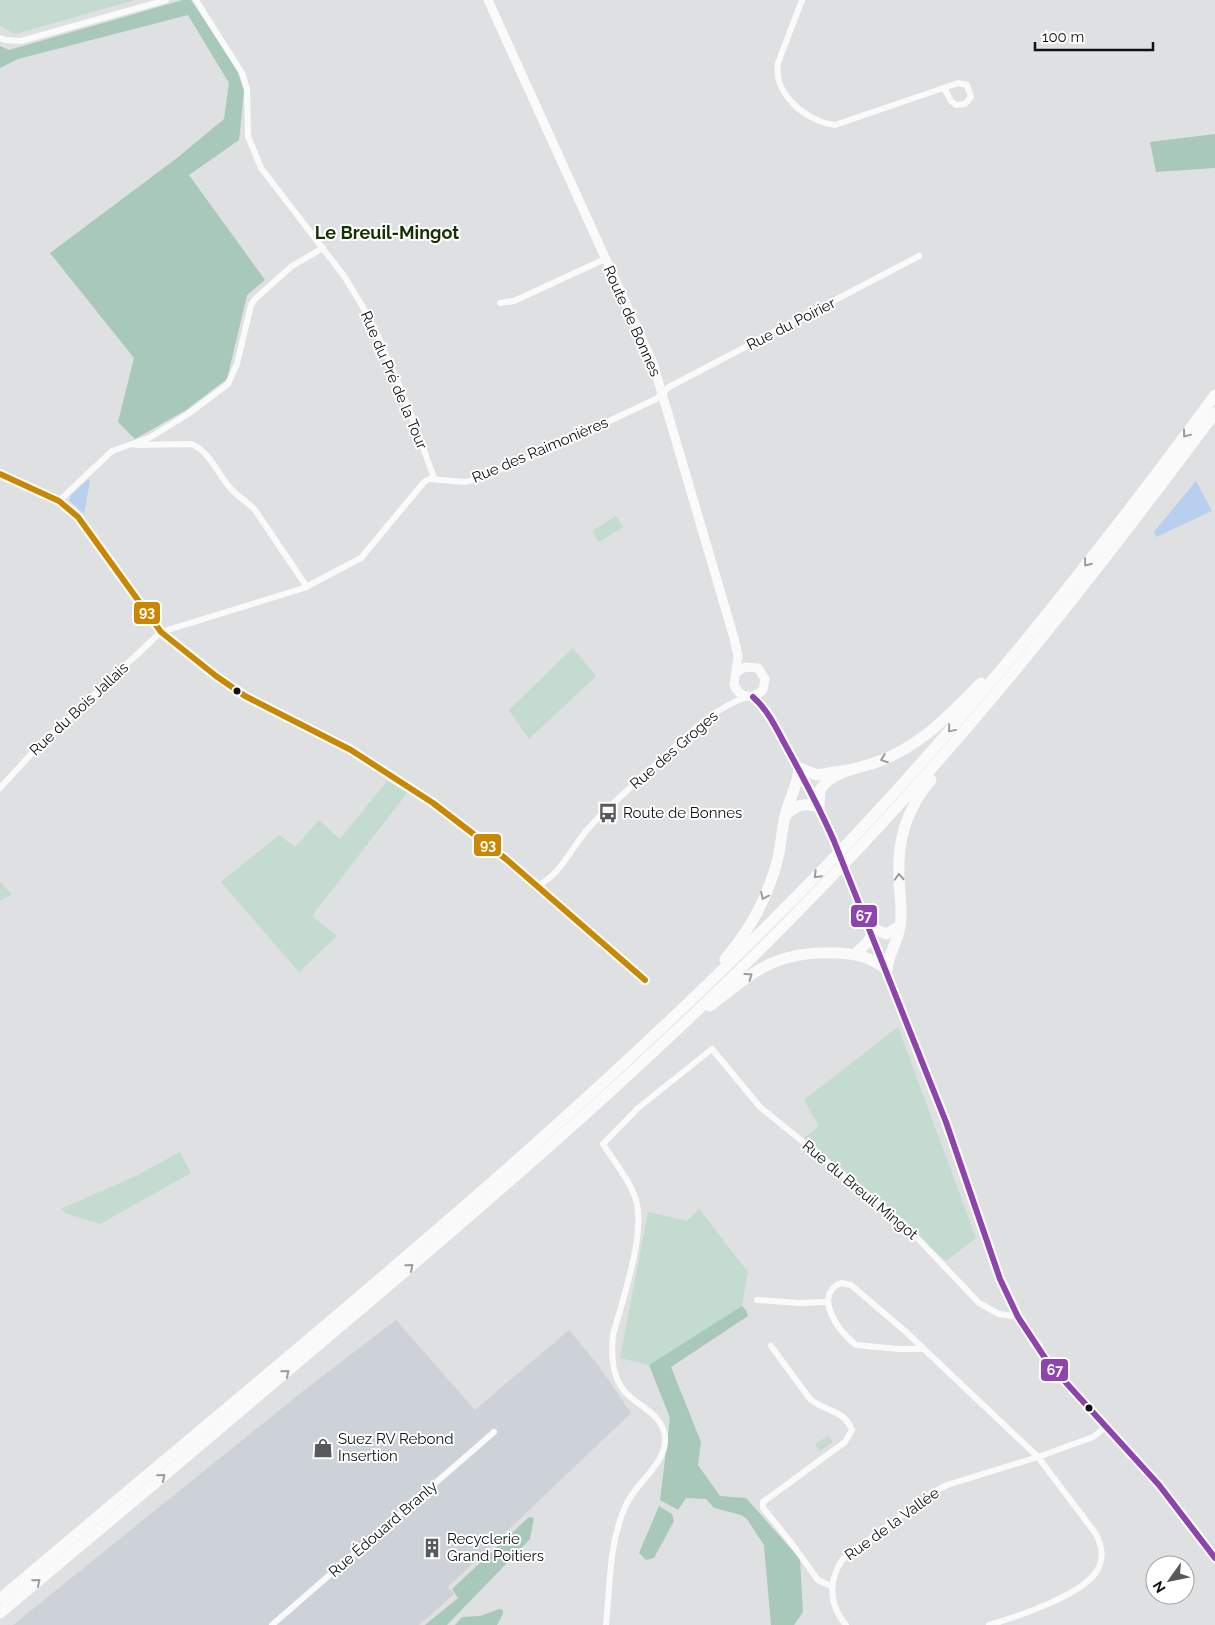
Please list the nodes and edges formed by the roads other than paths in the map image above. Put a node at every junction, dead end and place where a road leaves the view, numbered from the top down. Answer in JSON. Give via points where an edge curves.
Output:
{"nodes":[{"id":1,"x":166,"y":0,"type":"edge"},
{"id":2,"x":196,"y":0,"type":"edge"},
{"id":3,"x":488,"y":0,"type":"edge"},
{"id":4,"x":802,"y":0,"type":"edge"},
{"id":5,"x":0,"y":38,"type":"edge"},
{"id":6,"x":944,"y":88,"type":"dead end"},
{"id":7,"x":323,"y":248,"type":"junction"},
{"id":8,"x":919,"y":256,"type":"dead end"},
{"id":9,"x":605,"y":259,"type":"junction"},
{"id":10,"x":500,"y":303,"type":"dead end"},
{"id":11,"x":663,"y":392,"type":"junction"},
{"id":12,"x":1215,"y":395,"type":"edge"},
{"id":13,"x":1215,"y":414,"type":"edge"},
{"id":14,"x":130,"y":445,"type":"junction"},
{"id":15,"x":0,"y":474,"type":"edge"},
{"id":16,"x":434,"y":478,"type":"junction"},
{"id":17,"x":59,"y":501,"type":"junction"},
{"id":18,"x":307,"y":587,"type":"junction"},
{"id":19,"x":161,"y":632,"type":"junction"},
{"id":20,"x":738,"y":656,"type":"junction"},
{"id":21,"x":752,"y":666,"type":"junction"},
{"id":22,"x":1004,"y":667,"type":"junction"},
{"id":23,"x":736,"y":673,"type":"junction"},
{"id":24,"x":737,"y":690,"type":"junction"},
{"id":25,"x":763,"y":690,"type":"junction"},
{"id":26,"x":750,"y":697,"type":"junction"},
{"id":27,"x":730,"y":702,"type":"junction"},
{"id":28,"x":764,"y":707,"type":"junction"},
{"id":29,"x":965,"y":732,"type":"junction"},
{"id":30,"x":799,"y":768,"type":"junction"},
{"id":31,"x":853,"y":769,"type":"junction"},
{"id":32,"x":0,"y":788,"type":"edge"},
{"id":33,"x":819,"y":807,"type":"junction"},
{"id":34,"x":785,"y":815,"type":"junction"},
{"id":35,"x":834,"y":841,"type":"tunnel mouth"},
{"id":36,"x":849,"y":878,"type":"tunnel mouth"},
{"id":37,"x":536,"y":886,"type":"junction"},
{"id":38,"x":900,"y":926,"type":"junction"},
{"id":39,"x":870,"y":931,"type":"junction"},
{"id":40,"x":855,"y":954,"type":"junction"},
{"id":41,"x":887,"y":970,"type":"junction"},
{"id":42,"x":645,"y":980,"type":"dead end"},
{"id":43,"x":689,"y":1009,"type":"junction"},
{"id":44,"x":757,"y":1300,"type":"dead end"},
{"id":45,"x":827,"y":1302,"type":"junction"},
{"id":46,"x":1018,"y":1317,"type":"junction"},
{"id":47,"x":771,"y":1346,"type":"dead end"},
{"id":48,"x":922,"y":1348,"type":"junction"},
{"id":49,"x":1107,"y":1426,"type":"junction"},
{"id":50,"x":494,"y":1432,"type":"dead end"},
{"id":51,"x":1038,"y":1457,"type":"junction"},
{"id":52,"x":1215,"y":1558,"type":"edge"},
{"id":53,"x":831,"y":1586,"type":"junction"},
{"id":54,"x":0,"y":1599,"type":"edge"},
{"id":55,"x":0,"y":1613,"type":"edge"},
{"id":56,"x":272,"y":1625,"type":"edge"},
{"id":57,"x":606,"y":1625,"type":"edge"},
{"id":58,"x":846,"y":1625,"type":"edge"},
{"id":59,"x":989,"y":1625,"type":"edge"}],
"edges":[{"from":1,"to":5,"type":"street","via":[[21,41]]},
{"from":2,"to":7,"type":"street","name":"Rue du Pré de la Tour","via":[[242,73],[247,89],[248,136],[261,168]]},
{"from":3,"to":9,"type":"street","name":"Route de Bonnes"},
{"from":4,"to":6,"type":"street","via":[[777,72],[786,98],[825,124],[835,125]]},
{"from":7,"to":14,"type":"street","via":[[292,266],[255,299],[228,384],[188,414],[149,438]]},
{"from":7,"to":16,"type":"street","name":"Rue du Pré de la Tour","via":[[351,286],[376,331]]},
{"from":8,"to":11,"type":"street","name":"Rue du Poirier"},
{"from":9,"to":10,"type":"street","via":[[514,302]]},
{"from":9,"to":11,"type":"street","name":"Route de Bonnes"},
{"from":11,"to":16,"type":"street","name":"Rue des Raimonières","via":[[656,399],[550,449],[479,478],[466,482]]},
{"from":11,"to":20,"type":"street","name":"Route de Bonnes"},
{"from":12,"to":22,"type":"highway","one_way":true},
{"from":13,"to":29,"type":"highway","via":[[1080,592]]},
{"from":14,"to":17,"type":"street","via":[[112,451]]},
{"from":14,"to":18,"type":"street","via":[[197,446],[232,491],[255,510]]},
{"from":15,"to":17,"type":"street"},
{"from":16,"to":18,"type":"street","via":[[424,482],[365,554]]},
{"from":17,"to":19,"type":"street","via":[[78,517]]},
{"from":18,"to":19,"type":"street"},
{"from":19,"to":32,"type":"street","name":"Rue du Bois Jallais","via":[[35,750]]},
{"from":19,"to":37,"type":"street","via":[[244,696],[351,750],[433,803]]},
{"from":20,"to":21,"type":"street"},
{"from":20,"to":23,"type":"street","name":"Route de Bonnes"},
{"from":21,"to":23,"type":"street"},
{"from":21,"to":25,"type":"street","via":[[762,673]]},
{"from":22,"to":31,"type":"highway","one_way":true,"via":[[993,671],[940,725],[917,743]]},
{"from":22,"to":43,"type":"highway","one_way":true,"via":[[826,866]]},
{"from":23,"to":24,"type":"street","via":[[734,685]]},
{"from":24,"to":26,"type":"street"},
{"from":24,"to":27,"type":"street","name":"Rue des Groges"},
{"from":25,"to":26,"type":"street"},
{"from":25,"to":28,"type":"street"},
{"from":26,"to":27,"type":"street","name":"Rue des Groges"},
{"from":26,"to":28,"type":"street"},
{"from":27,"to":37,"type":"street","name":"Rue des Groges","via":[[607,808],[571,850],[557,872]]},
{"from":28,"to":30,"type":"street"},
{"from":38,"to":29,"type":"highway","one_way":true,"via":[[898,855],[906,819],[916,799],[963,742]]},
{"from":29,"to":43,"type":"highway","via":[[835,874]]},
{"from":30,"to":31,"type":"highway","via":[[817,775]]},
{"from":30,"to":33,"type":"street"},
{"from":30,"to":34,"type":"highway","via":[[798,781]]},
{"from":31,"to":33,"type":"highway","via":[[824,784],[819,795]]},
{"from":33,"to":34,"type":"highway","via":[[800,805]]},
{"from":33,"to":35,"type":"street"},
{"from":34,"to":43,"type":"highway","one_way":true,"via":[[778,857],[759,908]]},
{"from":36,"to":39,"type":"street"},
{"from":37,"to":42,"type":"street"},
{"from":38,"to":39,"type":"highway","via":[[886,934]]},
{"from":38,"to":41,"type":"highway","via":[[887,961]]},
{"from":39,"to":40,"type":"highway","via":[[868,943]]},
{"from":39,"to":41,"type":"street"},
{"from":40,"to":41,"type":"highway","via":[[870,958]]},
{"from":43,"to":40,"type":"highway","one_way":true,"via":[[704,1011],[771,962],[812,953]]},
{"from":41,"to":46,"type":"street","via":[[946,1122],[1000,1279]]},
{"from":43,"to":54,"type":"highway","via":[[432,1234]]},
{"from":55,"to":43,"type":"highway","one_way":true,"via":[[499,1191]]},
{"from":44,"to":45,"type":"street"},
{"from":45,"to":48,"type":"street","via":[[844,1332],[858,1346]]},
{"from":45,"to":48,"type":"street","via":[[835,1286],[851,1285]]},
{"from":46,"to":49,"type":"street","via":[[1049,1364]]},
{"from":46,"to":57,"type":"street","name":"Rue du Breuil Mingot","via":[[999,1314],[979,1303],[904,1224],[760,1107],[712,1049],[638,1108],[603,1144],[635,1198],[638,1211],[634,1255],[613,1335],[614,1367],[621,1386],[660,1423],[665,1439],[661,1456],[626,1504],[614,1549]]},
{"from":47,"to":53,"type":"street","via":[[810,1399],[843,1415],[852,1430],[846,1442],[763,1502],[762,1508],[794,1545],[818,1580]]},
{"from":48,"to":51,"type":"street"},
{"from":49,"to":51,"type":"street","name":"Rue de la Vallée","via":[[1093,1437]]},
{"from":49,"to":52,"type":"street","via":[[1160,1485]]},
{"from":50,"to":56,"type":"street","name":"Rue Édouard Branly"},
{"from":51,"to":53,"type":"street","name":"Rue de la Vallée","via":[[947,1485],[930,1494],[842,1560],[834,1571]]},
{"from":51,"to":59,"type":"street","via":[[1096,1534],[1102,1546],[1099,1568],[1091,1579],[1073,1592]]},
{"from":53,"to":58,"type":"street","via":[[832,1600]]}]}
